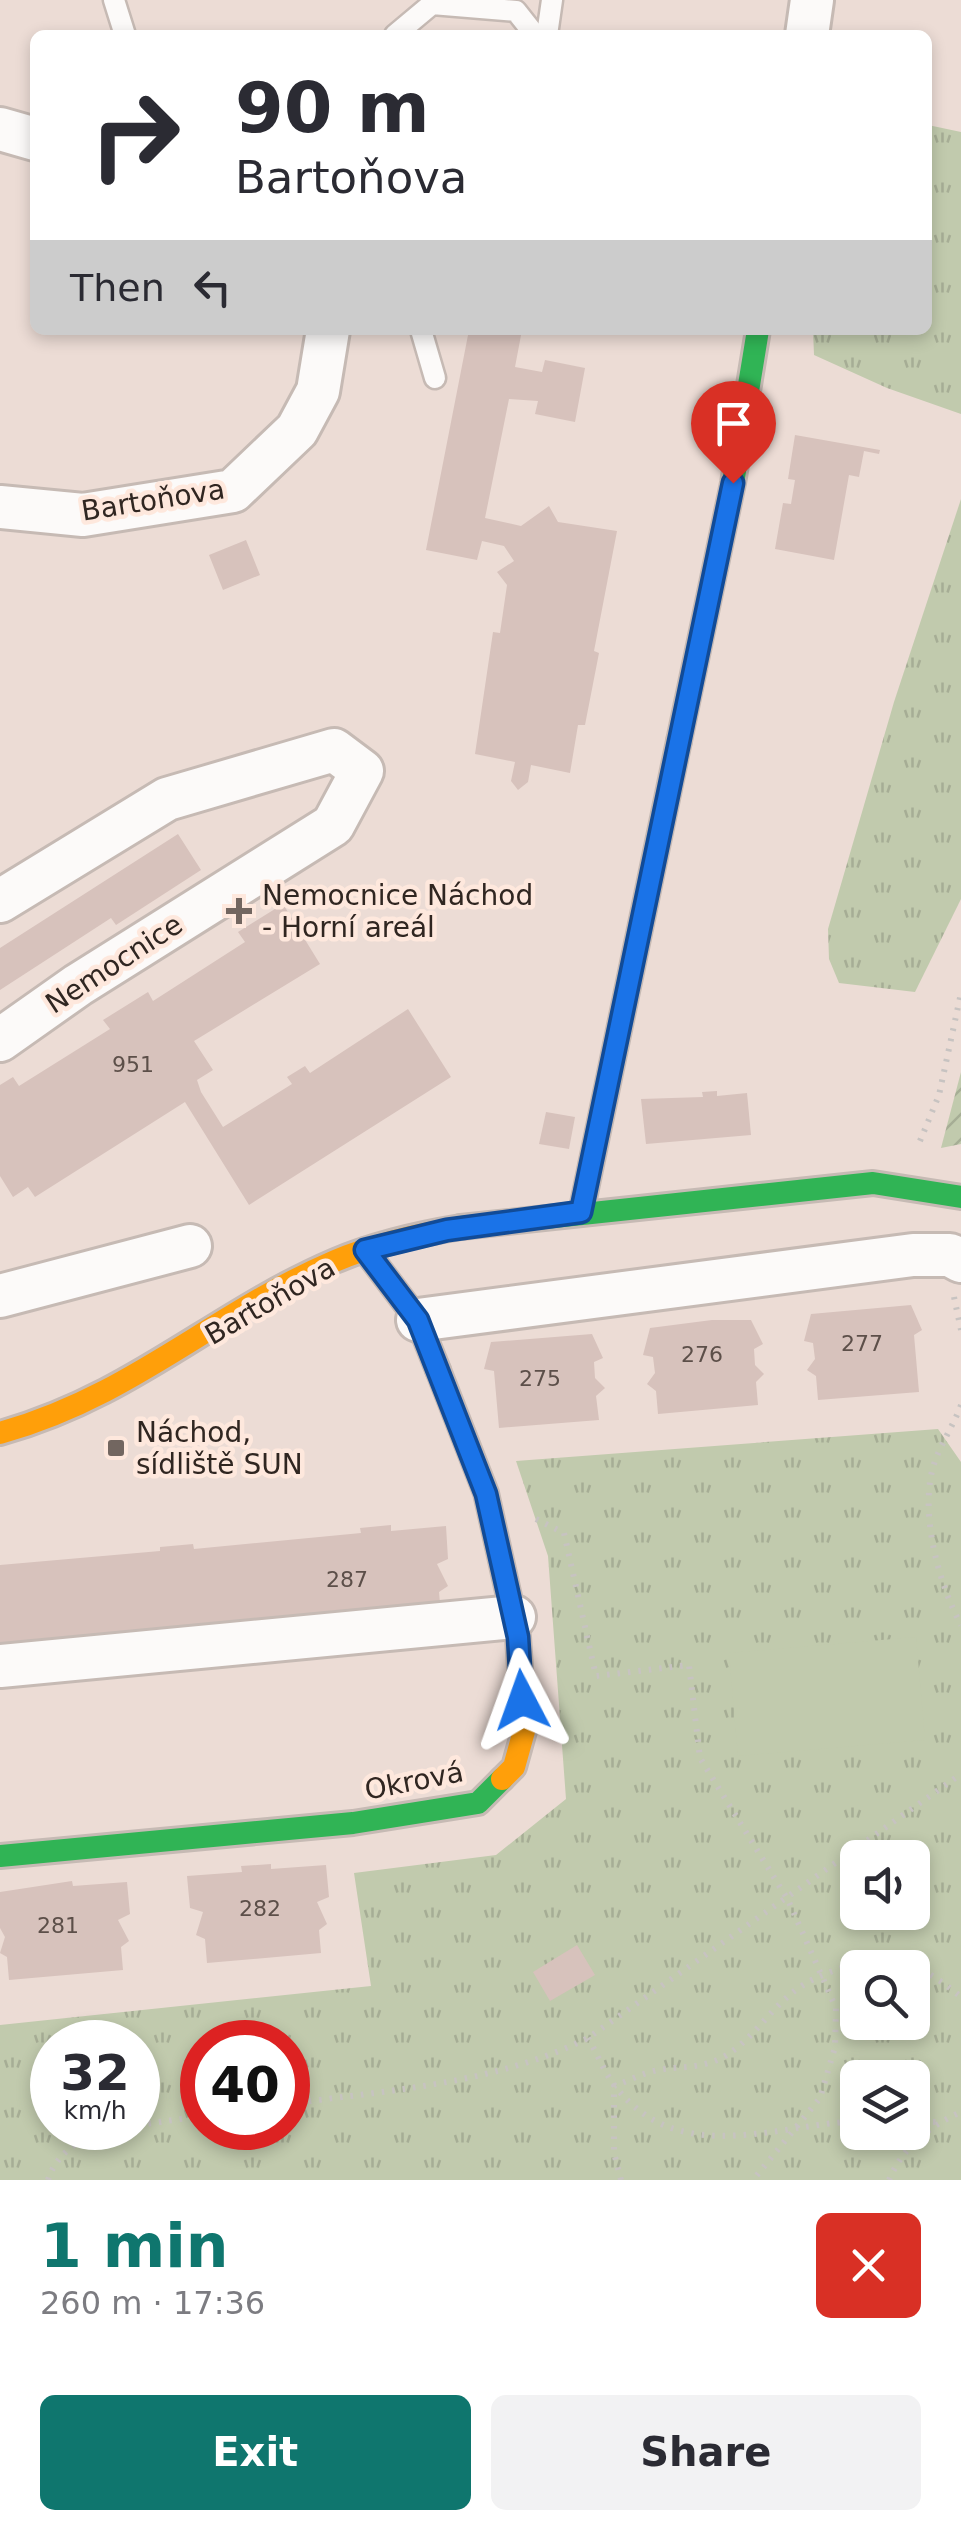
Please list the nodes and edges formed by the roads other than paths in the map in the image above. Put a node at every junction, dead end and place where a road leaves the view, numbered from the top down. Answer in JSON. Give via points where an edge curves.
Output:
{"nodes":[{"id":1,"x":114,"y":0,"type":"edge"},
{"id":2,"x":552,"y":0,"type":"edge"},
{"id":3,"x":812,"y":0,"type":"edge"},
{"id":4,"x":123,"y":30,"type":"edge"},
{"id":5,"x":401,"y":30,"type":"edge"},
{"id":6,"x":531,"y":30,"type":"edge"},
{"id":7,"x":548,"y":30,"type":"edge"},
{"id":8,"x":807,"y":30,"type":"edge"},
{"id":9,"x":0,"y":129,"type":"edge"},
{"id":10,"x":30,"y":137,"type":"edge"},
{"id":11,"x":327,"y":335,"type":"edge"},
{"id":12,"x":423,"y":335,"type":"edge"},
{"id":13,"x":757,"y":335,"type":"edge"},
{"id":14,"x":434,"y":378,"type":"dead end"},
{"id":15,"x":0,"y":507,"type":"edge"},
{"id":16,"x":0,"y":901,"type":"edge"},
{"id":17,"x":0,"y":1040,"type":"edge"},
{"id":18,"x":961,"y":1173,"type":"edge"},
{"id":19,"x":914,"y":1186,"type":"junction"},
{"id":20,"x":961,"y":1197,"type":"edge"},
{"id":21,"x":581,"y":1212,"type":"junction"},
{"id":22,"x":190,"y":1246,"type":"dead end"},
{"id":23,"x":365,"y":1250,"type":"junction"},
{"id":24,"x":961,"y":1261,"type":"edge"},
{"id":25,"x":0,"y":1296,"type":"edge"},
{"id":26,"x":418,"y":1320,"type":"junction"},
{"id":27,"x":0,"y":1433,"type":"edge"},
{"id":28,"x":514,"y":1617,"type":"junction"},
{"id":29,"x":0,"y":1666,"type":"edge"},
{"id":30,"x":0,"y":1856,"type":"edge"}],
"edges":[{"from":1,"to":4,"type":"lane"},
{"from":2,"to":7,"type":"lane"},
{"from":3,"to":8,"type":"street"},
{"from":5,"to":6,"type":"lane","via":[[432,4],[516,12]]},
{"from":9,"to":10,"type":"street"},
{"from":11,"to":15,"type":"street","name":"Bartoňova","via":[[318,391],[297,430],[233,490],[83,515]]},
{"from":12,"to":14,"type":"lane"},
{"from":13,"to":21,"type":"street","via":[[733,483]]},
{"from":16,"to":17,"type":"street","name":"Nemocnice","via":[[167,798],[334,750],[362,771],[334,825]]},
{"from":18,"to":19,"type":"street"},
{"from":19,"to":20,"type":"street","name":"Bartoňova"},
{"from":19,"to":21,"type":"street","name":"Bartoňova","via":[[828,1187]]},
{"from":21,"to":23,"type":"street","name":"Bartoňova","via":[[447,1230]]},
{"from":22,"to":25,"type":"street"},
{"from":23,"to":26,"type":"street","name":"Okrová"},
{"from":23,"to":27,"type":"street","name":"Bartoňova","via":[[290,1283],[97,1402]]},
{"from":24,"to":26,"type":"street","via":[[914,1255]]},
{"from":26,"to":28,"type":"street","name":"Okrová","via":[[486,1494]]},
{"from":28,"to":29,"type":"street"},
{"from":28,"to":30,"type":"street","name":"Okrová","via":[[524,1730],[514,1767],[478,1803],[353,1823]]}]}
